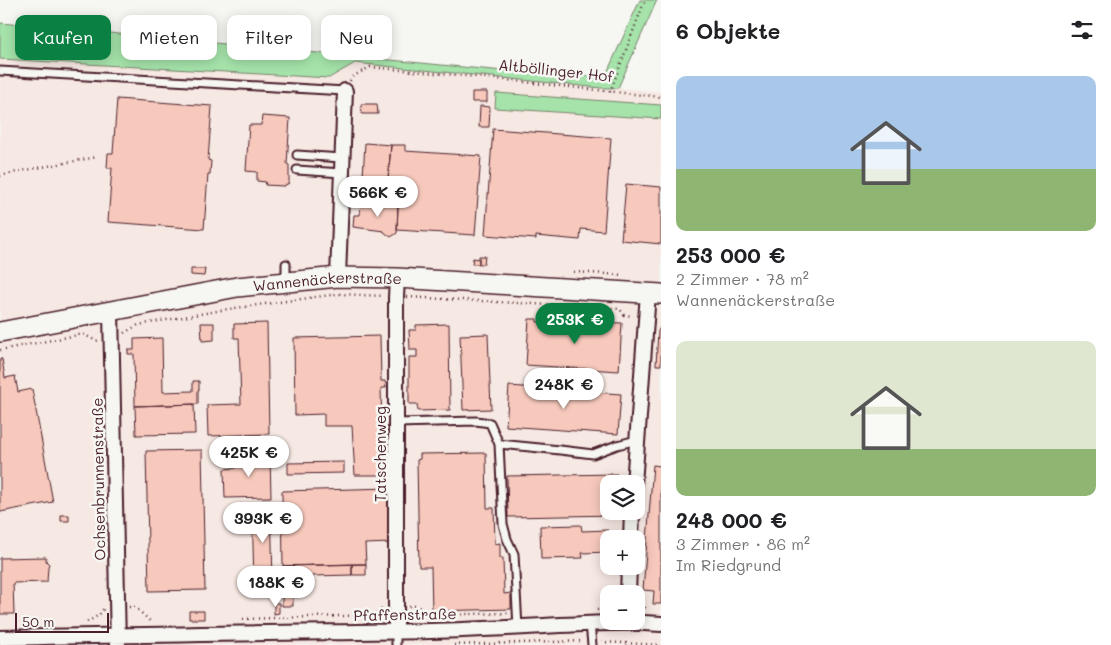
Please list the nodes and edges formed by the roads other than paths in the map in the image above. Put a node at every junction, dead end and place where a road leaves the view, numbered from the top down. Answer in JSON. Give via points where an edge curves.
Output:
{"nodes":[{"id":1,"x":0,"y":71,"type":"edge"},
{"id":2,"x":344,"y":91,"type":"joint"},
{"id":3,"x":297,"y":155,"type":"dead end"},
{"id":4,"x":342,"y":158,"type":"junction"},
{"id":5,"x":297,"y":170,"type":"dead end"},
{"id":6,"x":342,"y":173,"type":"junction"},
{"id":7,"x":338,"y":277,"type":"junction"},
{"id":8,"x":397,"y":278,"type":"junction"},
{"id":9,"x":654,"y":294,"type":"edge"},
{"id":10,"x":110,"y":312,"type":"junction"},
{"id":11,"x":0,"y":332,"type":"edge"},
{"id":12,"x":396,"y":424,"type":"junction"},
{"id":13,"x":637,"y":440,"type":"junction"},
{"id":14,"x":499,"y":444,"type":"junction"},
{"id":15,"x":635,"y":475,"type":"edge"},
{"id":16,"x":591,"y":617,"type":"junction"},
{"id":17,"x":600,"y":618,"type":"edge"},
{"id":18,"x":658,"y":618,"type":"edge"},
{"id":19,"x":645,"y":620,"type":"edge"},
{"id":20,"x":518,"y":628,"type":"junction"},
{"id":21,"x":396,"y":630,"type":"junction"},
{"id":22,"x":0,"y":638,"type":"edge"},
{"id":23,"x":118,"y":640,"type":"edge"},
{"id":24,"x":592,"y":643,"type":"edge"},
{"id":25,"x":396,"y":645,"type":"edge"}],
"edges":[{"from":1,"to":2,"type":"lane"},
{"from":2,"to":4,"type":"street"},
{"from":3,"to":4,"type":"lane"},
{"from":4,"to":6,"type":"street"},
{"from":5,"to":6,"type":"lane"},
{"from":6,"to":7,"type":"street"},
{"from":7,"to":8,"type":"street","name":"Wannenäckerstraße"},
{"from":7,"to":10,"type":"street","name":"Wannenäckerstraße","via":[[286,273],[236,287]]},
{"from":8,"to":9,"type":"street","name":"Wannenäckerstraße"},
{"from":8,"to":12,"type":"street","name":"Tatschenweg"},
{"from":9,"to":13,"type":"street","via":[[646,317]]},
{"from":10,"to":11,"type":"street","name":"Wannenäckerstraße"},
{"from":10,"to":23,"type":"street","name":"Ochsenbrunnenstraße"},
{"from":12,"to":14,"type":"lane","via":[[490,423]]},
{"from":12,"to":21,"type":"street","name":"Tatschenweg"},
{"from":13,"to":14,"type":"lane","via":[[593,454]]},
{"from":13,"to":15,"type":"street"},
{"from":14,"to":20,"type":"lane","via":[[503,524],[514,554]]},
{"from":16,"to":17,"type":"street","name":"Pfaffenstraße"},
{"from":16,"to":20,"type":"street","name":"Pfaffenstraße"},
{"from":16,"to":24,"type":"lane"},
{"from":18,"to":19,"type":"street","name":"Pfaffenstraße"},
{"from":20,"to":21,"type":"street","name":"Pfaffenstraße"},
{"from":21,"to":23,"type":"street","name":"Pfaffenstraße"},
{"from":21,"to":25,"type":"lane"},
{"from":22,"to":23,"type":"street","name":"Pfaffenstraße"}]}
